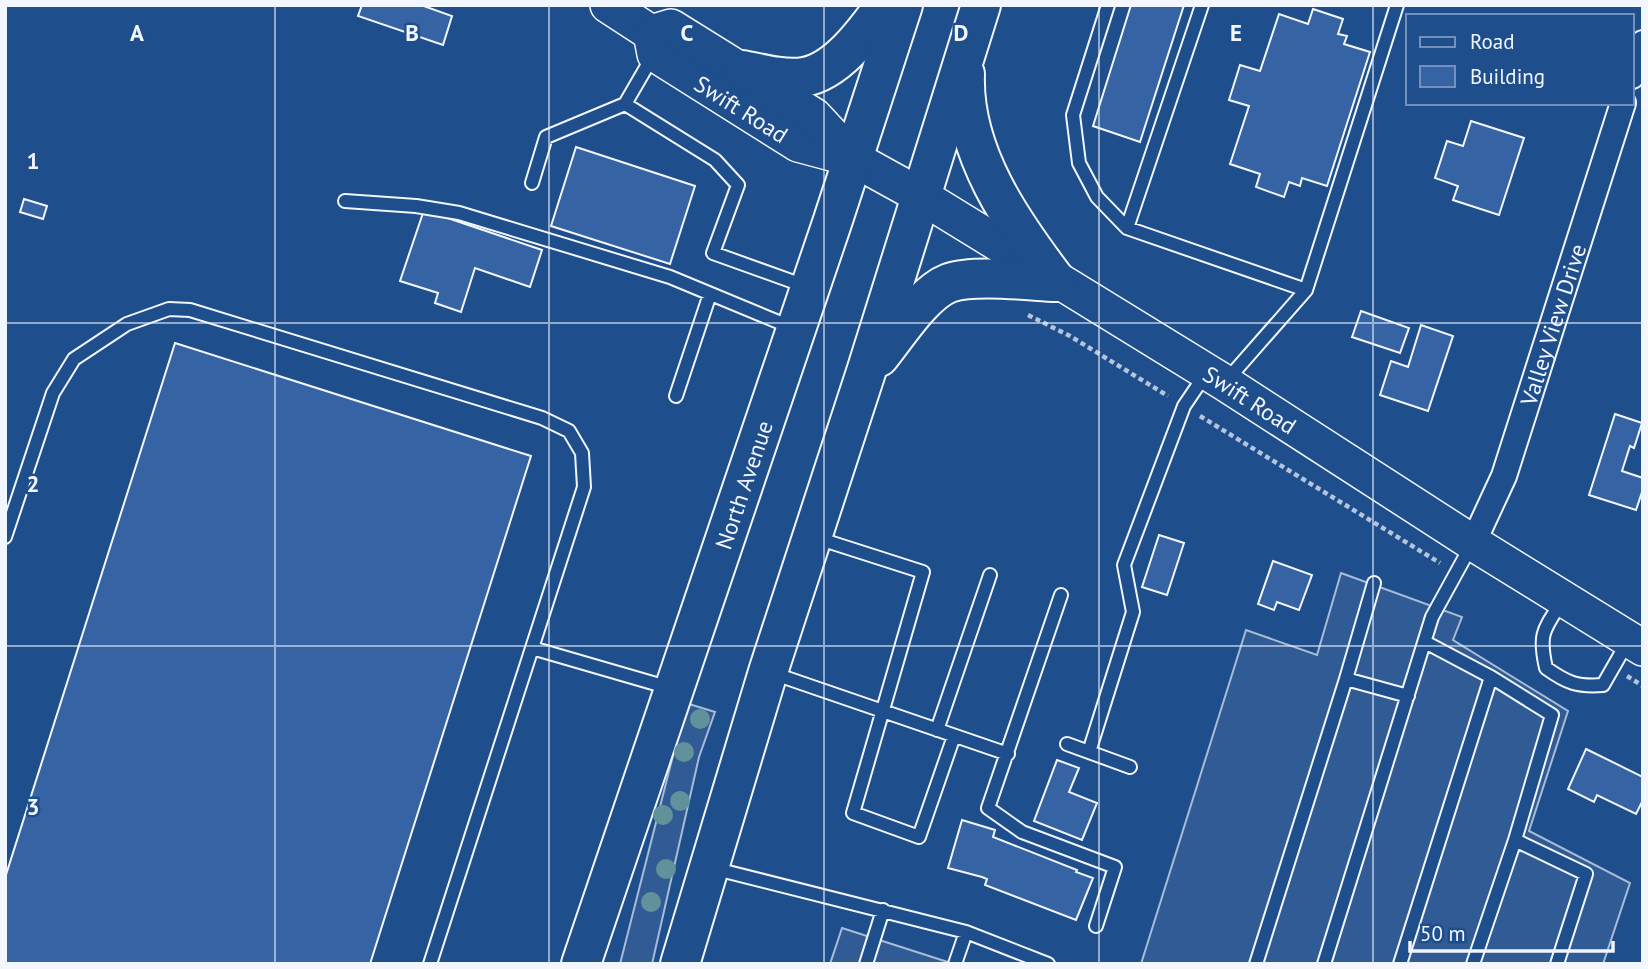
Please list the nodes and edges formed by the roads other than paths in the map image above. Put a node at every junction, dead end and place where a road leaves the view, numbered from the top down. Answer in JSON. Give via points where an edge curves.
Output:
{"nodes":[{"id":1,"x":608,"y":5,"type":"edge"},
{"id":2,"x":885,"y":5,"type":"edge"},
{"id":3,"x":903,"y":5,"type":"edge"},
{"id":4,"x":981,"y":5,"type":"edge"},
{"id":5,"x":1108,"y":5,"type":"edge"},
{"id":6,"x":1202,"y":5,"type":"edge"},
{"id":7,"x":1397,"y":5,"type":"edge"},
{"id":8,"x":653,"y":43,"type":"junction"},
{"id":9,"x":1643,"y":43,"type":"edge"},
{"id":10,"x":965,"y":54,"type":"junction"},
{"id":11,"x":743,"y":70,"type":"junction"},
{"id":12,"x":1634,"y":70,"type":"edge"},
{"id":13,"x":625,"y":104,"type":"junction"},
{"id":14,"x":1622,"y":105,"type":"edge"},
{"id":15,"x":854,"y":159,"type":"junction"},
{"id":16,"x":532,"y":183,"type":"dead end"},
{"id":17,"x":921,"y":196,"type":"junction"},
{"id":18,"x":345,"y":201,"type":"dead end"},
{"id":19,"x":1127,"y":228,"type":"junction"},
{"id":20,"x":1058,"y":282,"type":"junction"},
{"id":21,"x":810,"y":288,"type":"junction"},
{"id":22,"x":1306,"y":290,"type":"junction"},
{"id":23,"x":710,"y":294,"type":"junction"},
{"id":24,"x":796,"y":329,"type":"junction"},
{"id":25,"x":866,"y":372,"type":"junction"},
{"id":26,"x":1216,"y":378,"type":"junction"},
{"id":27,"x":676,"y":396,"type":"dead end"},
{"id":28,"x":813,"y":536,"type":"junction"},
{"id":29,"x":5,"y":537,"type":"edge"},
{"id":30,"x":1473,"y":543,"type":"junction"},
{"id":31,"x":990,"y":575,"type":"dead end"},
{"id":32,"x":1374,"y":583,"type":"dead end"},
{"id":33,"x":1061,"y":595,"type":"dead end"},
{"id":34,"x":1564,"y":599,"type":"junction"},
{"id":35,"x":1425,"y":642,"type":"junction"},
{"id":36,"x":532,"y":648,"type":"junction"},
{"id":37,"x":1631,"y":653,"type":"edge"},
{"id":38,"x":768,"y":672,"type":"junction"},
{"id":39,"x":1491,"y":677,"type":"junction"},
{"id":40,"x":1346,"y":679,"type":"junction"},
{"id":41,"x":674,"y":689,"type":"junction"},
{"id":42,"x":1408,"y":696,"type":"junction"},
{"id":43,"x":883,"y":712,"type":"junction"},
{"id":44,"x":937,"y":730,"type":"junction"},
{"id":45,"x":954,"y":736,"type":"junction"},
{"id":46,"x":1067,"y":744,"type":"dead end"},
{"id":47,"x":1089,"y":752,"type":"junction"},
{"id":48,"x":1008,"y":754,"type":"junction"},
{"id":49,"x":1130,"y":767,"type":"dead end"},
{"id":50,"x":1515,"y":840,"type":"junction"},
{"id":51,"x":709,"y":867,"type":"junction"},
{"id":52,"x":883,"y":910,"type":"junction"},
{"id":53,"x":1096,"y":926,"type":"dead end"},
{"id":54,"x":966,"y":932,"type":"junction"},
{"id":55,"x":430,"y":964,"type":"edge"},
{"id":56,"x":581,"y":964,"type":"edge"},
{"id":57,"x":680,"y":964,"type":"edge"},
{"id":58,"x":866,"y":964,"type":"edge"},
{"id":59,"x":955,"y":964,"type":"edge"},
{"id":60,"x":1048,"y":964,"type":"edge"},
{"id":61,"x":1256,"y":964,"type":"edge"},
{"id":62,"x":1324,"y":964,"type":"edge"},
{"id":63,"x":1400,"y":964,"type":"edge"},
{"id":64,"x":1474,"y":964,"type":"edge"},
{"id":65,"x":1557,"y":964,"type":"edge"}],
"edges":[{"from":1,"to":8,"type":"street","name":"Swift Road"},
{"from":2,"to":11,"type":"main road","via":[[838,61],[804,77]]},
{"from":3,"to":15,"type":"main road","name":"North Avenue"},
{"from":4,"to":10,"type":"main road"},
{"from":5,"to":19,"type":"lane","via":[[1073,115],[1079,163],[1097,197]]},
{"from":6,"to":19,"type":"lane"},
{"from":7,"to":22,"type":"lane"},
{"from":8,"to":11,"type":"street","name":"Swift Road","via":[[671,27]]},
{"from":8,"to":13,"type":"lane"},
{"from":8,"to":15,"type":"street","name":"Swift Road","via":[[798,144]]},
{"from":9,"to":12,"type":"street"},
{"from":10,"to":17,"type":"main road"},
{"from":10,"to":20,"type":"main road","via":[[964,92],[976,146],[1023,236]]},
{"from":11,"to":15,"type":"street","name":"Swift Road","via":[[814,116]]},
{"from":13,"to":16,"type":"lane","via":[[546,137]]},
{"from":13,"to":21,"type":"lane","via":[[715,160],[738,185],[713,253]]},
{"from":14,"to":30,"type":"street","name":"Valley View Drive","via":[[1504,476]]},
{"from":15,"to":17,"type":"street","name":"Swift Road"},
{"from":15,"to":21,"type":"main road","name":"North Avenue"},
{"from":17,"to":20,"type":"street","name":"Swift Road"},
{"from":17,"to":25,"type":"main road"},
{"from":18,"to":23,"type":"lane","via":[[459,213],[670,277]]},
{"from":19,"to":22,"type":"lane"},
{"from":20,"to":25,"type":"main road","via":[[950,283],[928,296]]},
{"from":20,"to":26,"type":"street","name":"Swift Road"},
{"from":21,"to":24,"type":"main road","name":"North Avenue"},
{"from":22,"to":26,"type":"lane"},
{"from":23,"to":24,"type":"lane"},
{"from":23,"to":27,"type":"lane"},
{"from":24,"to":41,"type":"main road","name":"North Avenue"},
{"from":25,"to":28,"type":"main road"},
{"from":26,"to":30,"type":"street","name":"Swift Road"},
{"from":26,"to":47,"type":"lane","via":[[1184,406],[1124,565],[1133,612]]},
{"from":28,"to":38,"type":"main road"},
{"from":28,"to":43,"type":"lane","via":[[923,572]]},
{"from":29,"to":36,"type":"lane","via":[[53,393],[75,359],[127,324],[169,309],[190,310],[542,418],[569,431],[582,453],[584,487]]},
{"from":30,"to":34,"type":"street","name":"Swift Road"},
{"from":30,"to":35,"type":"lane","via":[[1432,617]]},
{"from":31,"to":44,"type":"lane"},
{"from":32,"to":40,"type":"lane"},
{"from":33,"to":48,"type":"lane"},
{"from":34,"to":37,"type":"street","name":"Swift Road"},
{"from":34,"to":37,"type":"lane","via":[[1546,627],[1541,646],[1546,668],[1582,687],[1603,685]]},
{"from":35,"to":39,"type":"lane"},
{"from":35,"to":42,"type":"lane"},
{"from":36,"to":41,"type":"lane"},
{"from":36,"to":55,"type":"lane"},
{"from":38,"to":43,"type":"lane"},
{"from":38,"to":51,"type":"main road"},
{"from":39,"to":50,"type":"lane","via":[[1552,715]]},
{"from":39,"to":63,"type":"lane"},
{"from":40,"to":42,"type":"lane"},
{"from":40,"to":61,"type":"lane"},
{"from":41,"to":56,"type":"main road","name":"North Avenue"},
{"from":42,"to":62,"type":"lane"},
{"from":43,"to":44,"type":"lane"},
{"from":43,"to":45,"type":"lane","via":[[853,813],[919,837]]},
{"from":44,"to":45,"type":"lane"},
{"from":45,"to":48,"type":"lane"},
{"from":46,"to":47,"type":"lane"},
{"from":47,"to":49,"type":"lane"},
{"from":48,"to":53,"type":"lane","via":[[988,808],[1022,832],[1115,867]]},
{"from":50,"to":64,"type":"lane"},
{"from":50,"to":65,"type":"lane","via":[[1586,874]]},
{"from":51,"to":52,"type":"lane"},
{"from":51,"to":57,"type":"main road"},
{"from":52,"to":54,"type":"lane"},
{"from":52,"to":58,"type":"lane"},
{"from":54,"to":59,"type":"lane"},
{"from":54,"to":60,"type":"lane"}]}
